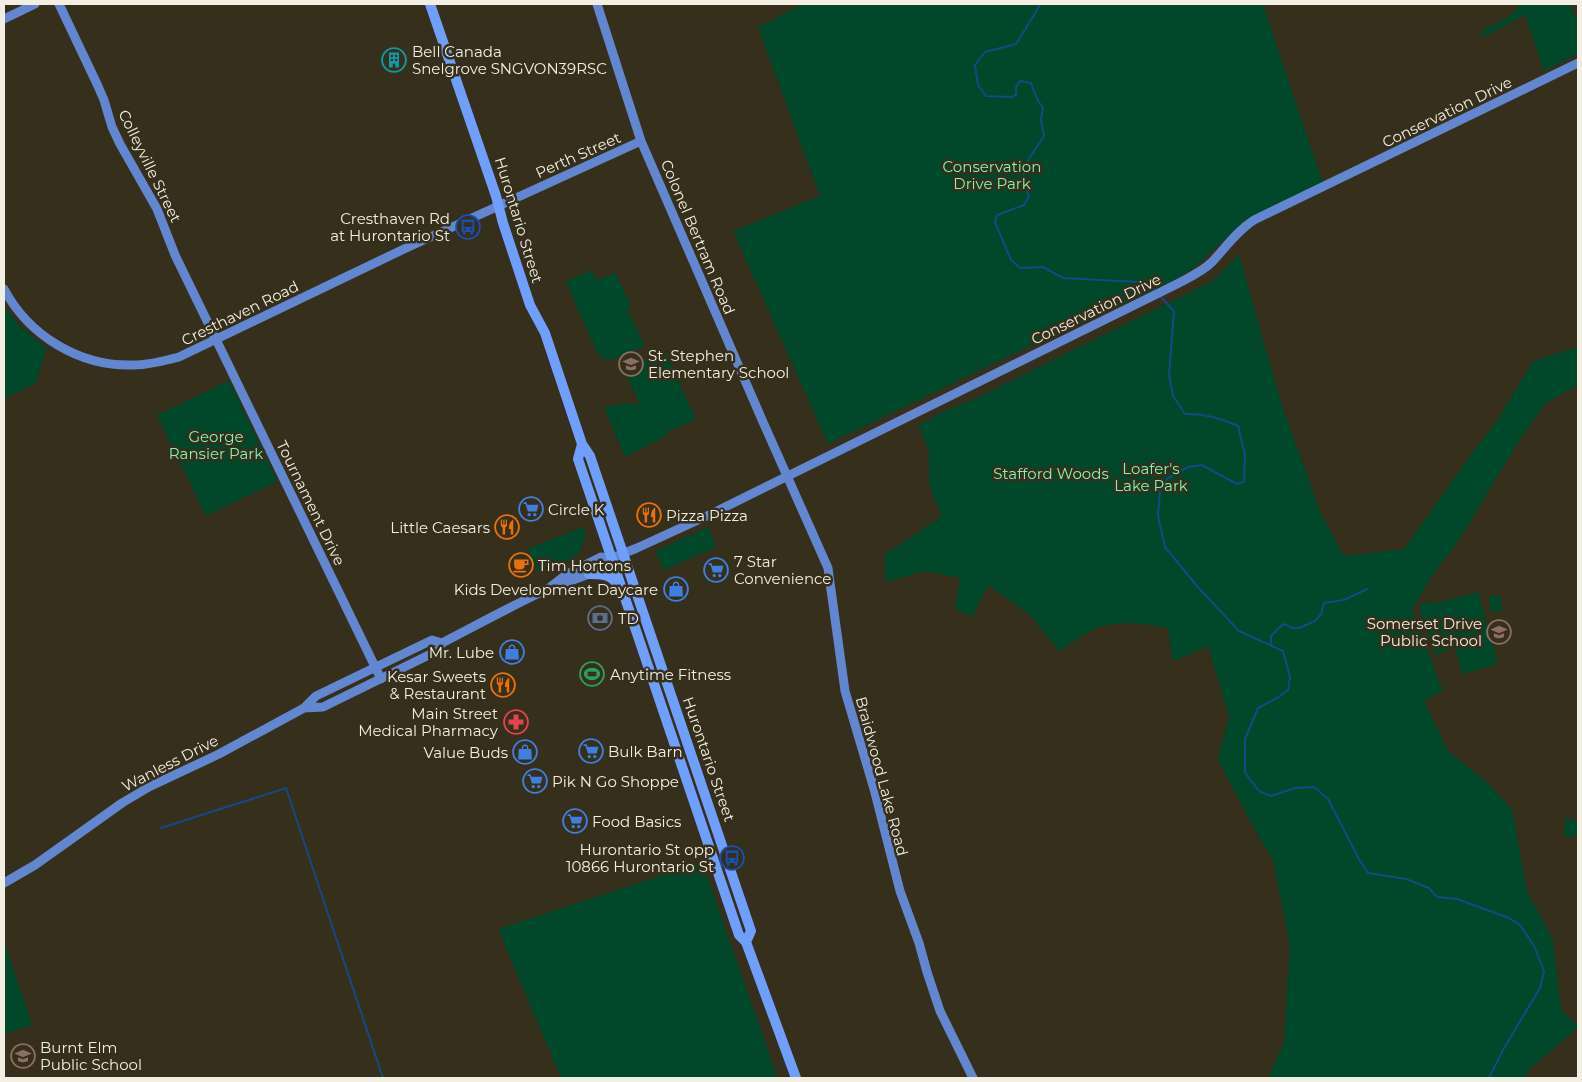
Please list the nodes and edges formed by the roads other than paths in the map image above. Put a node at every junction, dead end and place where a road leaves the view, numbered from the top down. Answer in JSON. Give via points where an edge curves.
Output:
{"nodes":[{"id":1,"x":35,"y":4,"type":"edge"},
{"id":2,"x":59,"y":4,"type":"edge"},
{"id":3,"x":430,"y":4,"type":"edge"},
{"id":4,"x":597,"y":4,"type":"edge"},
{"id":5,"x":4,"y":19,"type":"edge"},
{"id":6,"x":1578,"y":63,"type":"edge"},
{"id":7,"x":641,"y":141,"type":"junction"},
{"id":8,"x":498,"y":206,"type":"junction"},
{"id":9,"x":4,"y":289,"type":"edge"},
{"id":10,"x":217,"y":340,"type":"junction"},
{"id":11,"x":582,"y":444,"type":"junction"},
{"id":12,"x":787,"y":476,"type":"junction"},
{"id":13,"x":624,"y":553,"type":"junction"},
{"id":14,"x":612,"y":558,"type":"junction"},
{"id":15,"x":589,"y":574,"type":"junction"},
{"id":16,"x":549,"y":588,"type":"junction"},
{"id":17,"x":628,"y":608,"type":"junction"},
{"id":18,"x":442,"y":643,"type":"junction"},
{"id":19,"x":375,"y":667,"type":"junction"},
{"id":20,"x":381,"y":678,"type":"junction"},
{"id":21,"x":304,"y":708,"type":"junction"},
{"id":22,"x":4,"y":883,"type":"edge"},
{"id":23,"x":746,"y":942,"type":"junction"},
{"id":24,"x":796,"y":1078,"type":"edge"},
{"id":25,"x":973,"y":1078,"type":"edge"}],
"edges":[{"from":1,"to":5,"type":"street"},
{"from":2,"to":10,"type":"street","name":"Colleyville Street","via":[[101,92],[112,127],[157,209],[175,255]]},
{"from":3,"to":8,"type":"main road","name":"Hurontario Street"},
{"from":4,"to":7,"type":"street","name":"Colonel Bertram Road"},
{"from":6,"to":12,"type":"street","name":"Conservation Drive","via":[[1254,220],[1202,270],[1175,285]]},
{"from":7,"to":8,"type":"street","name":"Perth Street"},
{"from":7,"to":12,"type":"street","name":"Colonel Bertram Road"},
{"from":8,"to":10,"type":"street","name":"Cresthaven Road"},
{"from":8,"to":11,"type":"main road","name":"Hurontario Street","via":[[530,305],[544,334]]},
{"from":9,"to":10,"type":"street","name":"Cresthaven Road","via":[[30,325],[52,342],[101,362],[126,365],[156,363],[179,357]]},
{"from":10,"to":19,"type":"street","name":"Tournament Drive"},
{"from":11,"to":13,"type":"main road","name":"Hurontario Street","via":[[590,456]]},
{"from":11,"to":14,"type":"main road","name":"Hurontario Street","via":[[578,459]]},
{"from":12,"to":13,"type":"street","name":"Conservation Drive"},
{"from":12,"to":25,"type":"street","name":"Braidwood Lake Road","via":[[828,568],[850,714],[874,790],[900,892],[940,1011]]},
{"from":13,"to":14,"type":"street","name":"Conservation Drive"},
{"from":13,"to":23,"type":"main road","name":"Hurontario Street","via":[[751,931]]},
{"from":14,"to":15,"type":"street","name":"Wanless Drive"},
{"from":14,"to":16,"type":"street","name":"Wanless Drive","via":[[601,557],[592,561]]},
{"from":14,"to":17,"type":"main road","name":"Hurontario Street"},
{"from":15,"to":16,"type":"street","name":"Wanless Drive"},
{"from":15,"to":17,"type":"main road","via":[[613,578]]},
{"from":16,"to":18,"type":"street","name":"Wanless Drive"},
{"from":17,"to":23,"type":"main road","name":"Hurontario Street","via":[[739,935]]},
{"from":18,"to":19,"type":"street","name":"Wanless Drive","via":[[432,640]]},
{"from":18,"to":20,"type":"street","name":"Wanless Drive","via":[[439,650]]},
{"from":19,"to":20,"type":"street","name":"Tournament Drive"},
{"from":19,"to":21,"type":"street","name":"Wanless Drive","via":[[316,696]]},
{"from":20,"to":21,"type":"street","name":"Wanless Drive","via":[[323,707]]},
{"from":21,"to":22,"type":"street","name":"Wanless Drive","via":[[149,787]]},
{"from":23,"to":24,"type":"main road","name":"Hurontario Street"}]}
